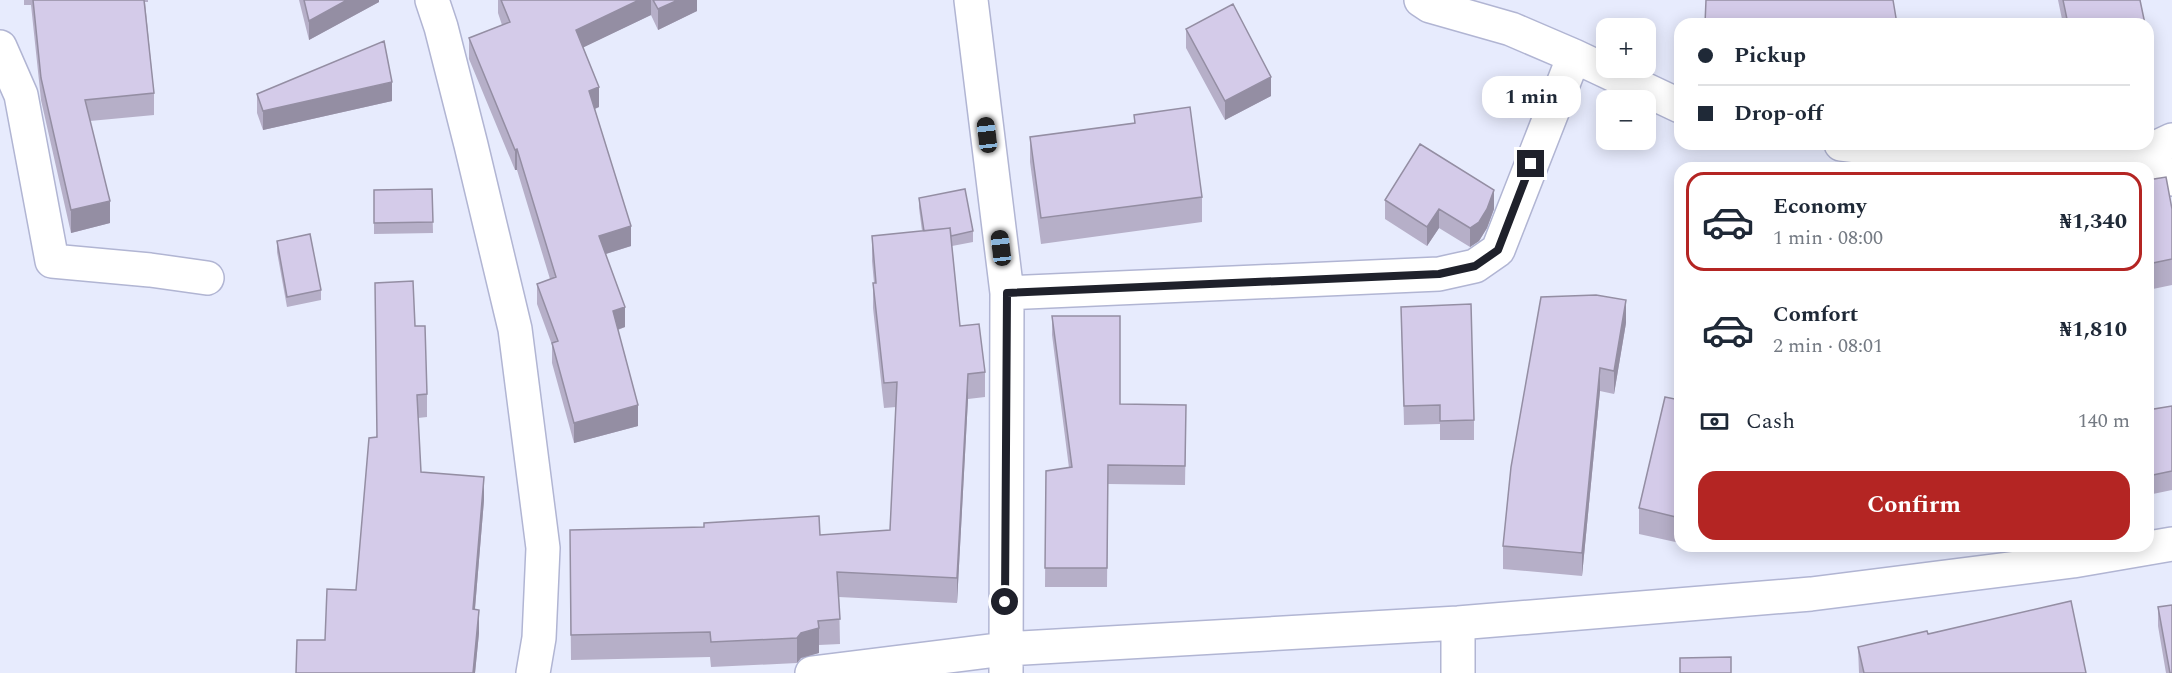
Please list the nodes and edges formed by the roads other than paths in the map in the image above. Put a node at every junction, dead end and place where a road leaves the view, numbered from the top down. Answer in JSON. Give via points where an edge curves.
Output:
{"nodes":[{"id":1,"x":432,"y":0,"type":"edge"},
{"id":2,"x":971,"y":0,"type":"edge"},
{"id":3,"x":1421,"y":0,"type":"edge"},
{"id":4,"x":0,"y":47,"type":"edge"},
{"id":5,"x":1574,"y":56,"type":"junction"},
{"id":6,"x":1674,"y":103,"type":"edge"},
{"id":7,"x":2172,"y":140,"type":"edge"},
{"id":8,"x":2154,"y":148,"type":"edge"},
{"id":9,"x":1891,"y":150,"type":"edge"},
{"id":10,"x":2151,"y":150,"type":"edge"},
{"id":11,"x":1966,"y":162,"type":"edge"},
{"id":12,"x":2125,"y":162,"type":"edge"},
{"id":13,"x":2154,"y":168,"type":"edge"},
{"id":14,"x":2172,"y":179,"type":"edge"},
{"id":15,"x":207,"y":278,"type":"dead end"},
{"id":16,"x":1007,"y":293,"type":"junction"},
{"id":17,"x":2172,"y":544,"type":"edge"},
{"id":18,"x":2154,"y":547,"type":"edge"},
{"id":19,"x":2125,"y":552,"type":"edge"},
{"id":20,"x":1458,"y":622,"type":"junction"},
{"id":21,"x":1005,"y":661,"type":"edge"},
{"id":22,"x":533,"y":673,"type":"edge"},
{"id":23,"x":812,"y":673,"type":"edge"},
{"id":24,"x":1458,"y":673,"type":"edge"}],
"edges":[{"from":1,"to":22,"type":"street","via":[[515,329],[543,548],[539,638]]},
{"from":2,"to":16,"type":"street"},
{"from":3,"to":5,"type":"street"},
{"from":4,"to":15,"type":"street","via":[[21,95],[52,261]]},
{"from":5,"to":6,"type":"street"},
{"from":5,"to":16,"type":"street","via":[[1498,250],[1475,266],[1439,274]]},
{"from":7,"to":8,"type":"street"},
{"from":9,"to":11,"type":"street"},
{"from":10,"to":12,"type":"street"},
{"from":13,"to":14,"type":"street"},
{"from":16,"to":21,"type":"street"},
{"from":17,"to":18,"type":"street"},
{"from":19,"to":20,"type":"street","via":[[1811,594]]},
{"from":20,"to":21,"type":"street"},
{"from":20,"to":24,"type":"street"},
{"from":21,"to":23,"type":"street"}]}
